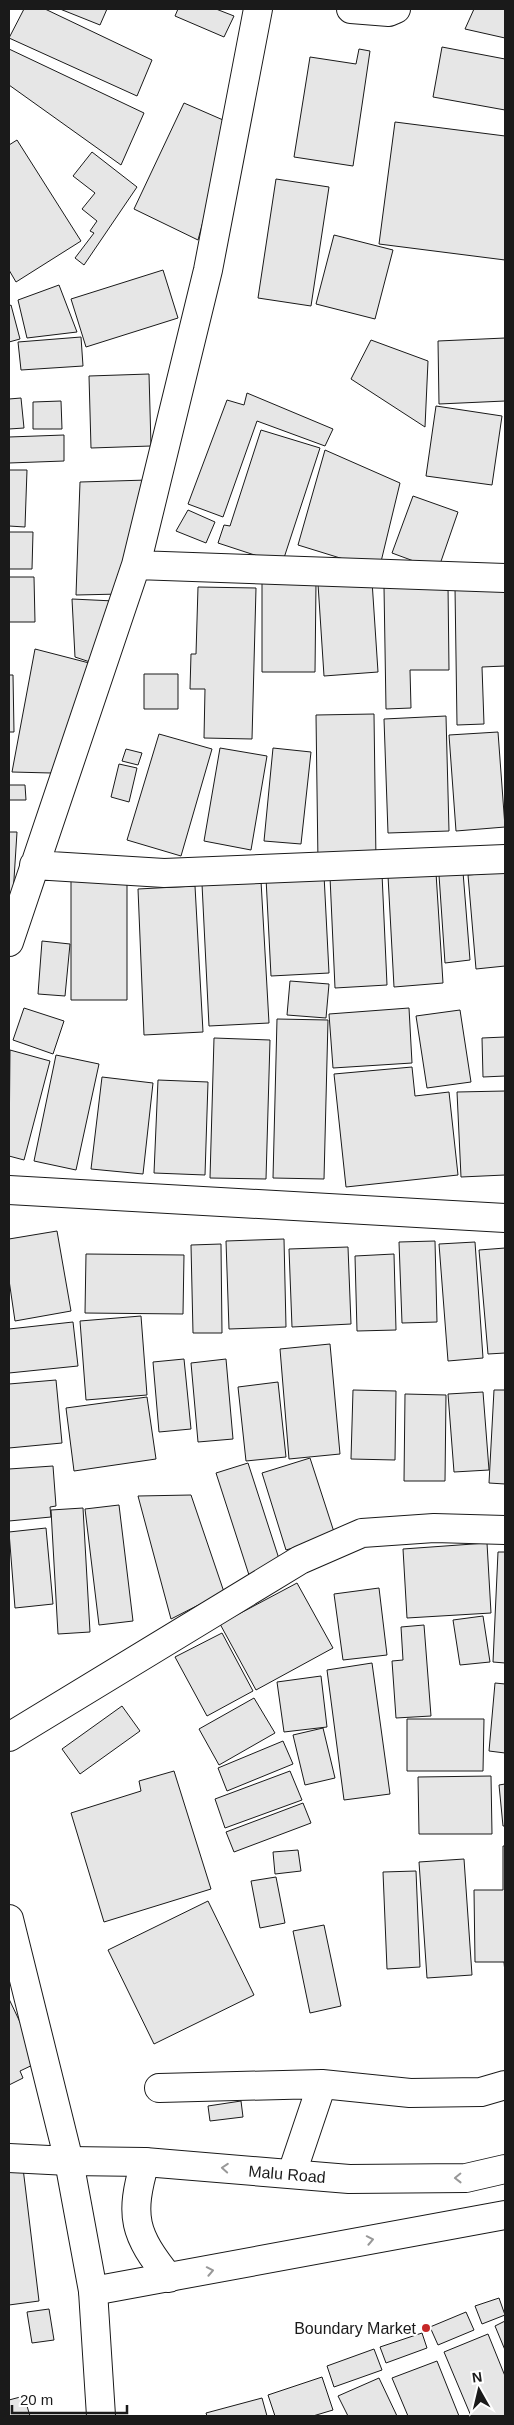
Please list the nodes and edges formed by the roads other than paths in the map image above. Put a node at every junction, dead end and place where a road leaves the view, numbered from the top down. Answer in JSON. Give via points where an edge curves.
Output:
{"nodes":[{"id":1,"x":258,"y":9,"type":"edge"},
{"id":2,"x":351,"y":9,"type":"edge"},
{"id":3,"x":396,"y":9,"type":"edge"},
{"id":4,"x":136,"y":565,"type":"junction"},
{"id":5,"x":505,"y":578,"type":"edge"},
{"id":6,"x":505,"y":859,"type":"edge"},
{"id":7,"x":34,"y":865,"type":"junction"},
{"id":8,"x":9,"y":942,"type":"edge"},
{"id":9,"x":9,"y":1190,"type":"edge"},
{"id":10,"x":505,"y":1218,"type":"edge"},
{"id":11,"x":505,"y":1530,"type":"edge"},
{"id":12,"x":9,"y":1736,"type":"edge"},
{"id":13,"x":9,"y":1919,"type":"edge"},
{"id":14,"x":322,"y":2084,"type":"junction"},
{"id":15,"x":505,"y":2085,"type":"edge"},
{"id":16,"x":158,"y":2088,"type":"dead end"},
{"id":17,"x":22,"y":2158,"type":"edge"},
{"id":18,"x":70,"y":2161,"type":"junction"},
{"id":19,"x":145,"y":2162,"type":"junction"},
{"id":20,"x":505,"y":2169,"type":"edge"},
{"id":21,"x":292,"y":2173,"type":"junction"},
{"id":22,"x":505,"y":2215,"type":"edge"},
{"id":23,"x":169,"y":2278,"type":"junction"},
{"id":24,"x":93,"y":2291,"type":"junction"},
{"id":25,"x":101,"y":2416,"type":"edge"}],
"edges":[{"from":1,"to":4,"type":"street","via":[[208,270]]},
{"from":2,"to":3,"type":"street","via":[[389,12]]},
{"from":4,"to":5,"type":"street"},
{"from":4,"to":7,"type":"street"},
{"from":6,"to":7,"type":"street","via":[[164,874]]},
{"from":7,"to":8,"type":"street"},
{"from":9,"to":10,"type":"street"},
{"from":11,"to":12,"type":"street","via":[[434,1528],[362,1533],[300,1560]]},
{"from":13,"to":18,"type":"street"},
{"from":14,"to":15,"type":"street","via":[[410,2092],[481,2092]]},
{"from":14,"to":16,"type":"street"},
{"from":14,"to":21,"type":"street"},
{"from":17,"to":18,"type":"street","name":"Malu Road"},
{"from":18,"to":19,"type":"street","name":"Malu Road"},
{"from":18,"to":24,"type":"street"},
{"from":21,"to":19,"type":"street","name":"Malu Road","one_way":true},
{"from":19,"to":23,"type":"street","via":[[136,2194],[137,2224],[151,2255]]},
{"from":20,"to":21,"type":"street","name":"Malu Road","one_way":true,"via":[[466,2178],[349,2179]]},
{"from":23,"to":22,"type":"street","one_way":true},
{"from":23,"to":24,"type":"street"},
{"from":24,"to":25,"type":"street"}]}
